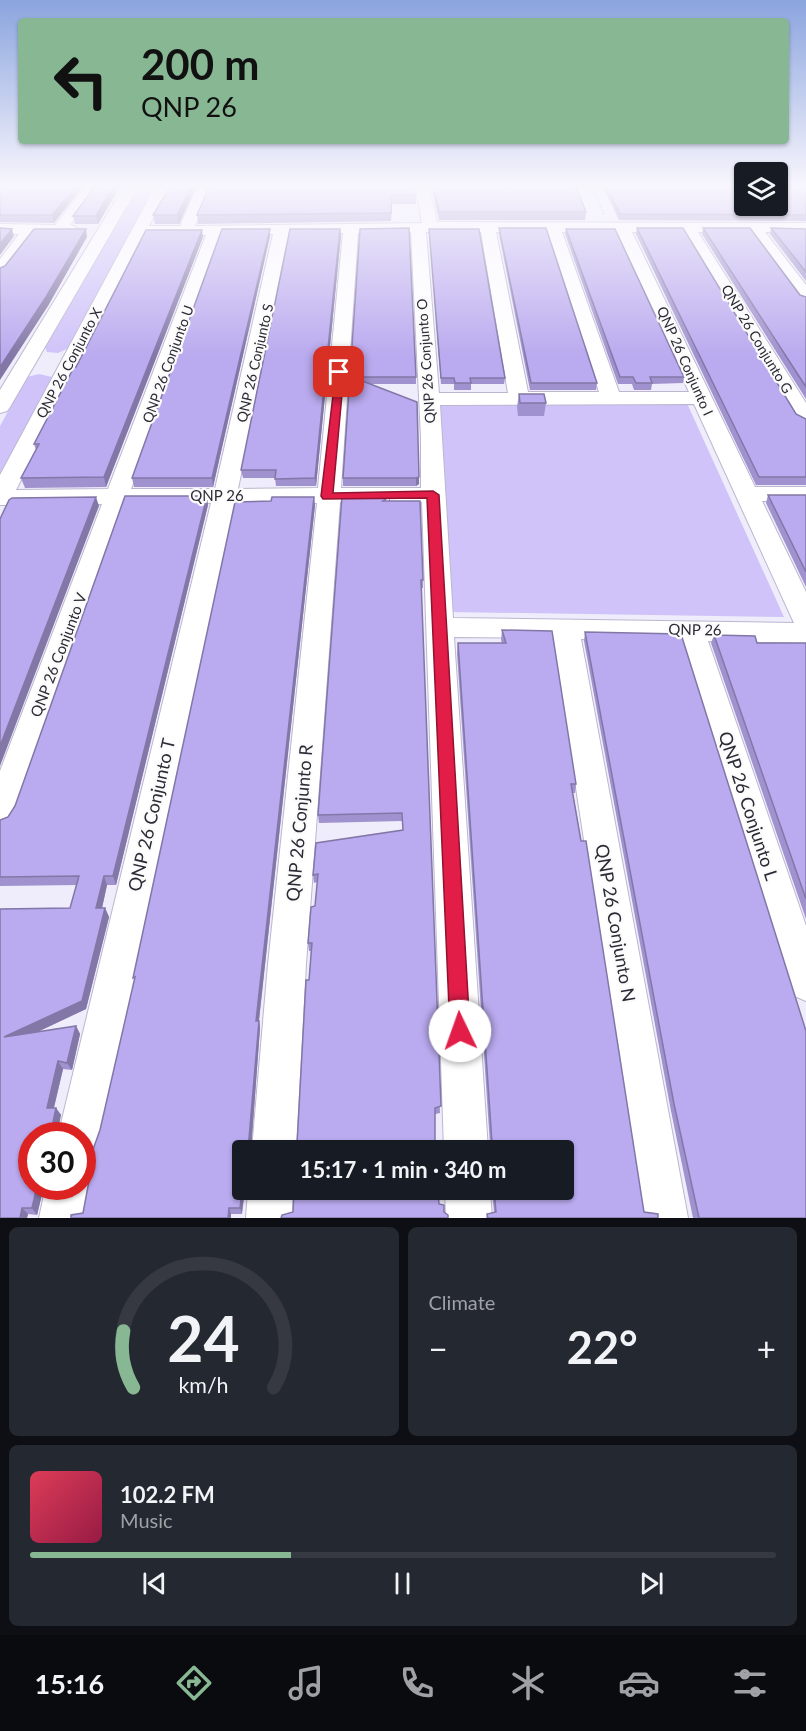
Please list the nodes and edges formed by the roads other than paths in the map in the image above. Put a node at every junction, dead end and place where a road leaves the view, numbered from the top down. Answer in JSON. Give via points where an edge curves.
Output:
{"nodes":[{"id":1,"x":21,"y":242,"type":"edge"},
{"id":2,"x":98,"y":242,"type":"edge"},
{"id":3,"x":133,"y":242,"type":"edge"},
{"id":4,"x":211,"y":242,"type":"edge"},
{"id":5,"x":279,"y":242,"type":"edge"},
{"id":6,"x":350,"y":242,"type":"edge"},
{"id":7,"x":424,"y":242,"type":"edge"},
{"id":8,"x":491,"y":242,"type":"edge"},
{"id":9,"x":558,"y":242,"type":"edge"},
{"id":10,"x":623,"y":242,"type":"edge"},
{"id":11,"x":697,"y":242,"type":"edge"},
{"id":12,"x":764,"y":242,"type":"edge"},
{"id":13,"x":0,"y":270,"type":"edge"},
{"id":14,"x":806,"y":297,"type":"edge"},
{"id":15,"x":36,"y":346,"type":"junction"},
{"id":16,"x":76,"y":351,"type":"junction"},
{"id":17,"x":20,"y":374,"type":"junction"},
{"id":18,"x":59,"y":381,"type":"junction"},
{"id":19,"x":519,"y":397,"type":"junction"},
{"id":20,"x":611,"y":397,"type":"junction"},
{"id":21,"x":701,"y":398,"type":"junction"},
{"id":22,"x":428,"y":399,"type":"junction"},
{"id":23,"x":0,"y":408,"type":"edge"},
{"id":24,"x":806,"y":420,"type":"edge"},
{"id":25,"x":806,"y":494,"type":"edge"},
{"id":26,"x":433,"y":495,"type":"junction"},
{"id":27,"x":746,"y":495,"type":"junction"},
{"id":28,"x":225,"y":496,"type":"junction"},
{"id":29,"x":327,"y":496,"type":"junction"},
{"id":30,"x":0,"y":497,"type":"edge"},
{"id":31,"x":119,"y":497,"type":"junction"},
{"id":32,"x":806,"y":620,"type":"edge"},
{"id":33,"x":441,"y":627,"type":"junction"},
{"id":34,"x":565,"y":628,"type":"junction"},
{"id":35,"x":690,"y":630,"type":"junction"},
{"id":36,"x":806,"y":633,"type":"edge"},
{"id":37,"x":0,"y":814,"type":"edge"},
{"id":38,"x":806,"y":982,"type":"edge"},
{"id":39,"x":83,"y":1122,"type":"edge"},
{"id":40,"x":275,"y":1140,"type":"edge"},
{"id":41,"x":466,"y":1140,"type":"edge"},
{"id":42,"x":66,"y":1200,"type":"edge"},
{"id":43,"x":270,"y":1200,"type":"edge"},
{"id":44,"x":468,"y":1200,"type":"edge"},
{"id":45,"x":62,"y":1218,"type":"edge"},
{"id":46,"x":269,"y":1218,"type":"edge"},
{"id":47,"x":469,"y":1218,"type":"edge"},
{"id":48,"x":665,"y":1218,"type":"edge"}],
"edges":[{"from":1,"to":13,"type":"street"},
{"from":2,"to":15,"type":"street"},
{"from":3,"to":16,"type":"street","name":"QNP 26 Conjunto X"},
{"from":4,"to":31,"type":"street","name":"QNP 26 Conjunto U"},
{"from":5,"to":28,"type":"street","name":"QNP 26 Conjunto S"},
{"from":6,"to":29,"type":"street","name":"QNP 26 Conjunto R"},
{"from":7,"to":22,"type":"street","name":"QNP 26 Conjunto O"},
{"from":8,"to":19,"type":"street"},
{"from":9,"to":20,"type":"street"},
{"from":10,"to":21,"type":"street","name":"QNP 26 Conjunto I"},
{"from":11,"to":24,"type":"street","name":"QNP 26 Conjunto G"},
{"from":12,"to":14,"type":"street"},
{"from":15,"to":16,"type":"street","via":[[36,353],[44,357]]},
{"from":15,"to":17,"type":"street"},
{"from":16,"to":18,"type":"street","name":"QNP 26 Conjunto X"},
{"from":17,"to":18,"type":"street","via":[[48,369],[57,372]]},
{"from":17,"to":23,"type":"street"},
{"from":18,"to":30,"type":"street","name":"QNP 26 Conjunto X"},
{"from":19,"to":20,"type":"street"},
{"from":19,"to":22,"type":"street"},
{"from":20,"to":21,"type":"street"},
{"from":21,"to":27,"type":"street","name":"QNP 26 Conjunto I"},
{"from":22,"to":26,"type":"street","name":"QNP 26 Conjunto O"},
{"from":25,"to":27,"type":"street"},
{"from":26,"to":29,"type":"street","name":"QNP 26"},
{"from":26,"to":33,"type":"street","name":"QNP 26 Conjunto O"},
{"from":27,"to":32,"type":"street","name":"QNP 26 Conjunto I"},
{"from":28,"to":29,"type":"street","name":"QNP 26"},
{"from":28,"to":31,"type":"street","name":"QNP 26"},
{"from":28,"to":39,"type":"street","name":"QNP 26 Conjunto T"},
{"from":29,"to":40,"type":"street","name":"QNP 26 Conjunto R"},
{"from":30,"to":31,"type":"street","name":"QNP 26"},
{"from":31,"to":37,"type":"street","name":"QNP 26 Conjunto V"},
{"from":33,"to":34,"type":"street","name":"QNP 26"},
{"from":33,"to":41,"type":"street","name":"QNP 26 Conjunto O"},
{"from":34,"to":35,"type":"street","name":"QNP 26"},
{"from":34,"to":48,"type":"street","name":"QNP 26 Conjunto N"},
{"from":35,"to":36,"type":"street","name":"QNP 26"},
{"from":35,"to":38,"type":"street","name":"QNP 26 Conjunto L"},
{"from":42,"to":45,"type":"street"},
{"from":43,"to":46,"type":"street"},
{"from":44,"to":47,"type":"street"}]}
